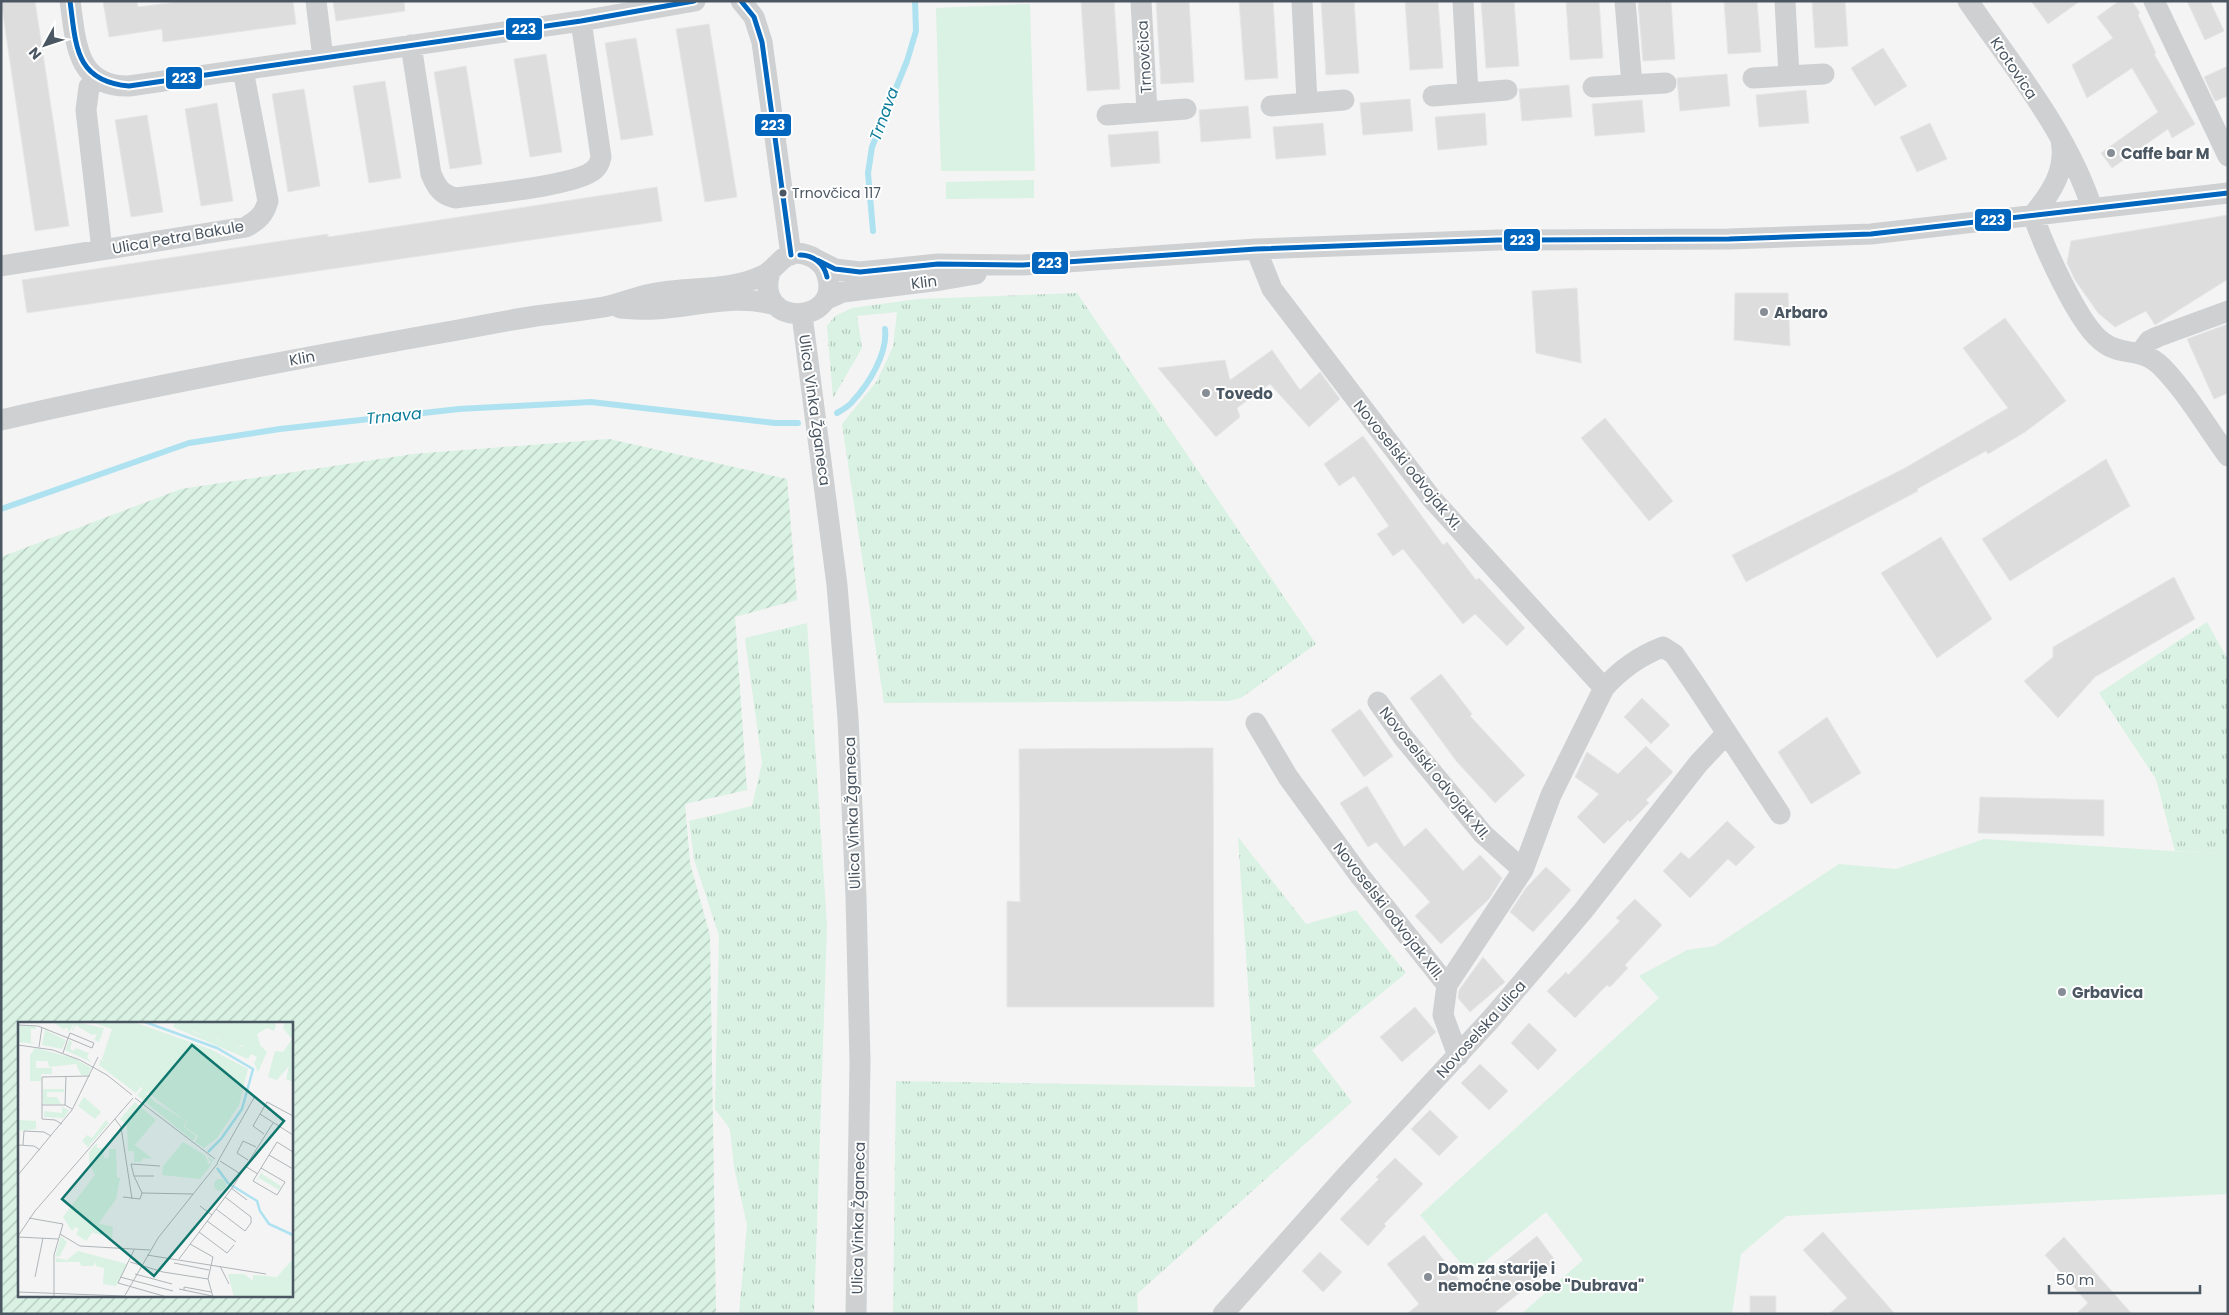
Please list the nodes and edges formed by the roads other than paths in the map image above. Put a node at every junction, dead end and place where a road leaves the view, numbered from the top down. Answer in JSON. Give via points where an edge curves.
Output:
{"nodes":[{"id":1,"x":70,"y":1,"type":"edge"},
{"id":2,"x":316,"y":1,"type":"edge"},
{"id":3,"x":695,"y":1,"type":"edge"},
{"id":4,"x":1141,"y":1,"type":"edge"},
{"id":5,"x":1302,"y":1,"type":"edge"},
{"id":6,"x":1463,"y":1,"type":"edge"},
{"id":7,"x":1625,"y":1,"type":"edge"},
{"id":8,"x":1785,"y":1,"type":"edge"},
{"id":9,"x":1968,"y":1,"type":"edge"},
{"id":10,"x":2154,"y":1,"type":"edge"},
{"id":11,"x":750,"y":4,"type":"edge"},
{"id":12,"x":647,"y":5,"type":"edge"},
{"id":13,"x":581,"y":21,"type":"junction"},
{"id":14,"x":411,"y":45,"type":"junction"},
{"id":15,"x":323,"y":58,"type":"junction"},
{"id":16,"x":243,"y":70,"type":"junction"},
{"id":17,"x":1824,"y":74,"type":"dead end"},
{"id":18,"x":1789,"y":76,"type":"junction"},
{"id":19,"x":96,"y":78,"type":"junction"},
{"id":20,"x":1753,"y":78,"type":"dead end"},
{"id":21,"x":1666,"y":83,"type":"dead end"},
{"id":22,"x":1632,"y":85,"type":"junction"},
{"id":23,"x":1592,"y":87,"type":"dead end"},
{"id":24,"x":1507,"y":90,"type":"dead end"},
{"id":25,"x":1468,"y":92,"type":"junction"},
{"id":26,"x":1433,"y":96,"type":"dead end"},
{"id":27,"x":1344,"y":100,"type":"dead end"},
{"id":28,"x":1307,"y":102,"type":"junction"},
{"id":29,"x":1271,"y":106,"type":"dead end"},
{"id":30,"x":1186,"y":109,"type":"dead end"},
{"id":31,"x":1147,"y":112,"type":"junction"},
{"id":32,"x":1107,"y":115,"type":"dead end"},
{"id":33,"x":2060,"y":135,"type":"junction"},
{"id":34,"x":2228,"y":156,"type":"edge"},
{"id":35,"x":2228,"y":193,"type":"edge"},
{"id":36,"x":2092,"y":208,"type":"junction"},
{"id":37,"x":2033,"y":215,"type":"junction"},
{"id":38,"x":1256,"y":249,"type":"junction"},
{"id":39,"x":102,"y":250,"type":"junction"},
{"id":40,"x":791,"y":255,"type":"junction"},
{"id":41,"x":817,"y":260,"type":"junction"},
{"id":42,"x":1023,"y":265,"type":"junction"},
{"id":43,"x":1,"y":266,"type":"edge"},
{"id":44,"x":770,"y":272,"type":"junction"},
{"id":45,"x":825,"y":300,"type":"junction"},
{"id":46,"x":775,"y":304,"type":"junction"},
{"id":47,"x":605,"y":307,"type":"junction"},
{"id":48,"x":2228,"y":311,"type":"edge"},
{"id":49,"x":802,"y":315,"type":"junction"},
{"id":50,"x":2140,"y":353,"type":"junction"},
{"id":51,"x":1,"y":420,"type":"edge"},
{"id":52,"x":2228,"y":456,"type":"edge"},
{"id":53,"x":1604,"y":688,"type":"junction"},
{"id":54,"x":1378,"y":702,"type":"dead end"},
{"id":55,"x":1256,"y":723,"type":"dead end"},
{"id":56,"x":1727,"y":733,"type":"junction"},
{"id":57,"x":1780,"y":814,"type":"dead end"},
{"id":58,"x":1523,"y":870,"type":"junction"},
{"id":59,"x":1447,"y":985,"type":"junction"},
{"id":60,"x":1458,"y":1056,"type":"junction"},
{"id":61,"x":856,"y":1314,"type":"edge"},
{"id":62,"x":1223,"y":1314,"type":"edge"}],
"edges":[{"from":1,"to":19,"type":"street","via":[[76,46],[85,66]]},
{"from":2,"to":15,"type":"street"},
{"from":3,"to":12,"type":"street"},
{"from":4,"to":31,"type":"street","name":"Trnovčica"},
{"from":5,"to":28,"type":"street"},
{"from":6,"to":25,"type":"street"},
{"from":7,"to":22,"type":"street"},
{"from":8,"to":18,"type":"street"},
{"from":9,"to":33,"type":"street","name":"Krotovica"},
{"from":10,"to":34,"type":"street"},
{"from":11,"to":40,"type":"street","via":[[762,42]]},
{"from":12,"to":13,"type":"street"},
{"from":13,"to":14,"type":"street"},
{"from":13,"to":14,"type":"street","via":[[601,157],[599,165],[594,171],[570,181],[512,190],[455,198],[443,194],[436,187],[431,174]]},
{"from":14,"to":15,"type":"street"},
{"from":15,"to":16,"type":"street"},
{"from":16,"to":19,"type":"street","via":[[129,86],[117,86]]},
{"from":16,"to":39,"type":"street","name":"Ulica Petra Bakule","via":[[268,200],[265,213],[246,228]]},
{"from":17,"to":18,"type":"street"},
{"from":18,"to":20,"type":"street"},
{"from":19,"to":39,"type":"street","via":[[89,87],[86,110]]},
{"from":21,"to":22,"type":"street"},
{"from":22,"to":23,"type":"street"},
{"from":24,"to":25,"type":"street"},
{"from":25,"to":26,"type":"street"},
{"from":27,"to":28,"type":"street"},
{"from":28,"to":29,"type":"street"},
{"from":30,"to":31,"type":"street","name":"Trnovčica"},
{"from":31,"to":32,"type":"street","name":"Trnovčica"},
{"from":33,"to":36,"type":"street","name":"Krotovica","via":[[2079,172]]},
{"from":33,"to":37,"type":"street","via":[[2063,150],[2059,173],[2054,187]]},
{"from":35,"to":36,"type":"street","name":"Klin"},
{"from":36,"to":37,"type":"street","name":"Klin"},
{"from":37,"to":38,"type":"street","name":"Klin","via":[[1871,234],[1498,240]]},
{"from":37,"to":50,"type":"street","via":[[2052,262],[2089,329],[2102,343],[2112,348]]},
{"from":38,"to":42,"type":"street","name":"Klin"},
{"from":38,"to":53,"type":"street","name":"Novoselski odvojak XI.","via":[[1272,289],[1432,499]]},
{"from":39,"to":43,"type":"street","name":"Ulica Petra Bakule"},
{"from":40,"to":41,"type":"street"},
{"from":40,"to":44,"type":"street","via":[[775,264]]},
{"from":41,"to":42,"type":"street","name":"Klin","via":[[851,272],[938,264]]},
{"from":41,"to":45,"type":"street","via":[[827,274]]},
{"from":42,"to":45,"type":"street","name":"Klin","via":[[941,280],[843,292]]},
{"from":44,"to":46,"type":"street","via":[[768,289]]},
{"from":44,"to":47,"type":"street","name":"Klin","via":[[740,283],[658,292]]},
{"from":45,"to":49,"type":"street","via":[[819,307]]},
{"from":46,"to":47,"type":"street","name":"Klin","via":[[734,299],[656,310]]},
{"from":46,"to":49,"type":"street","via":[[792,314]]},
{"from":47,"to":51,"type":"street","name":"Klin","via":[[270,363]]},
{"from":48,"to":50,"type":"street","via":[[2157,336]]},
{"from":49,"to":61,"type":"street","name":"Ulica Vinka Žganeca","via":[[837,586],[848,718],[860,1062]]},
{"from":50,"to":52,"type":"street","via":[[2162,367],[2200,413]]},
{"from":53,"to":56,"type":"street","via":[[1642,655],[1663,647],[1674,654]]},
{"from":53,"to":58,"type":"street","via":[[1551,795]]},
{"from":54,"to":58,"type":"street","name":"Novoselski odvojak XII.","via":[[1483,834]]},
{"from":55,"to":59,"type":"street","name":"Novoselski odvojak XIII.","via":[[1288,777],[1360,876]]},
{"from":56,"to":57,"type":"street"},
{"from":56,"to":60,"type":"street","name":"Novoselska ulica","via":[[1698,764],[1583,911]]},
{"from":58,"to":59,"type":"street","name":"Novoselski odvojak XIII."},
{"from":59,"to":60,"type":"street","via":[[1443,1015]]},
{"from":60,"to":62,"type":"street","name":"Novoselska ulica","via":[[1344,1176]]}]}
